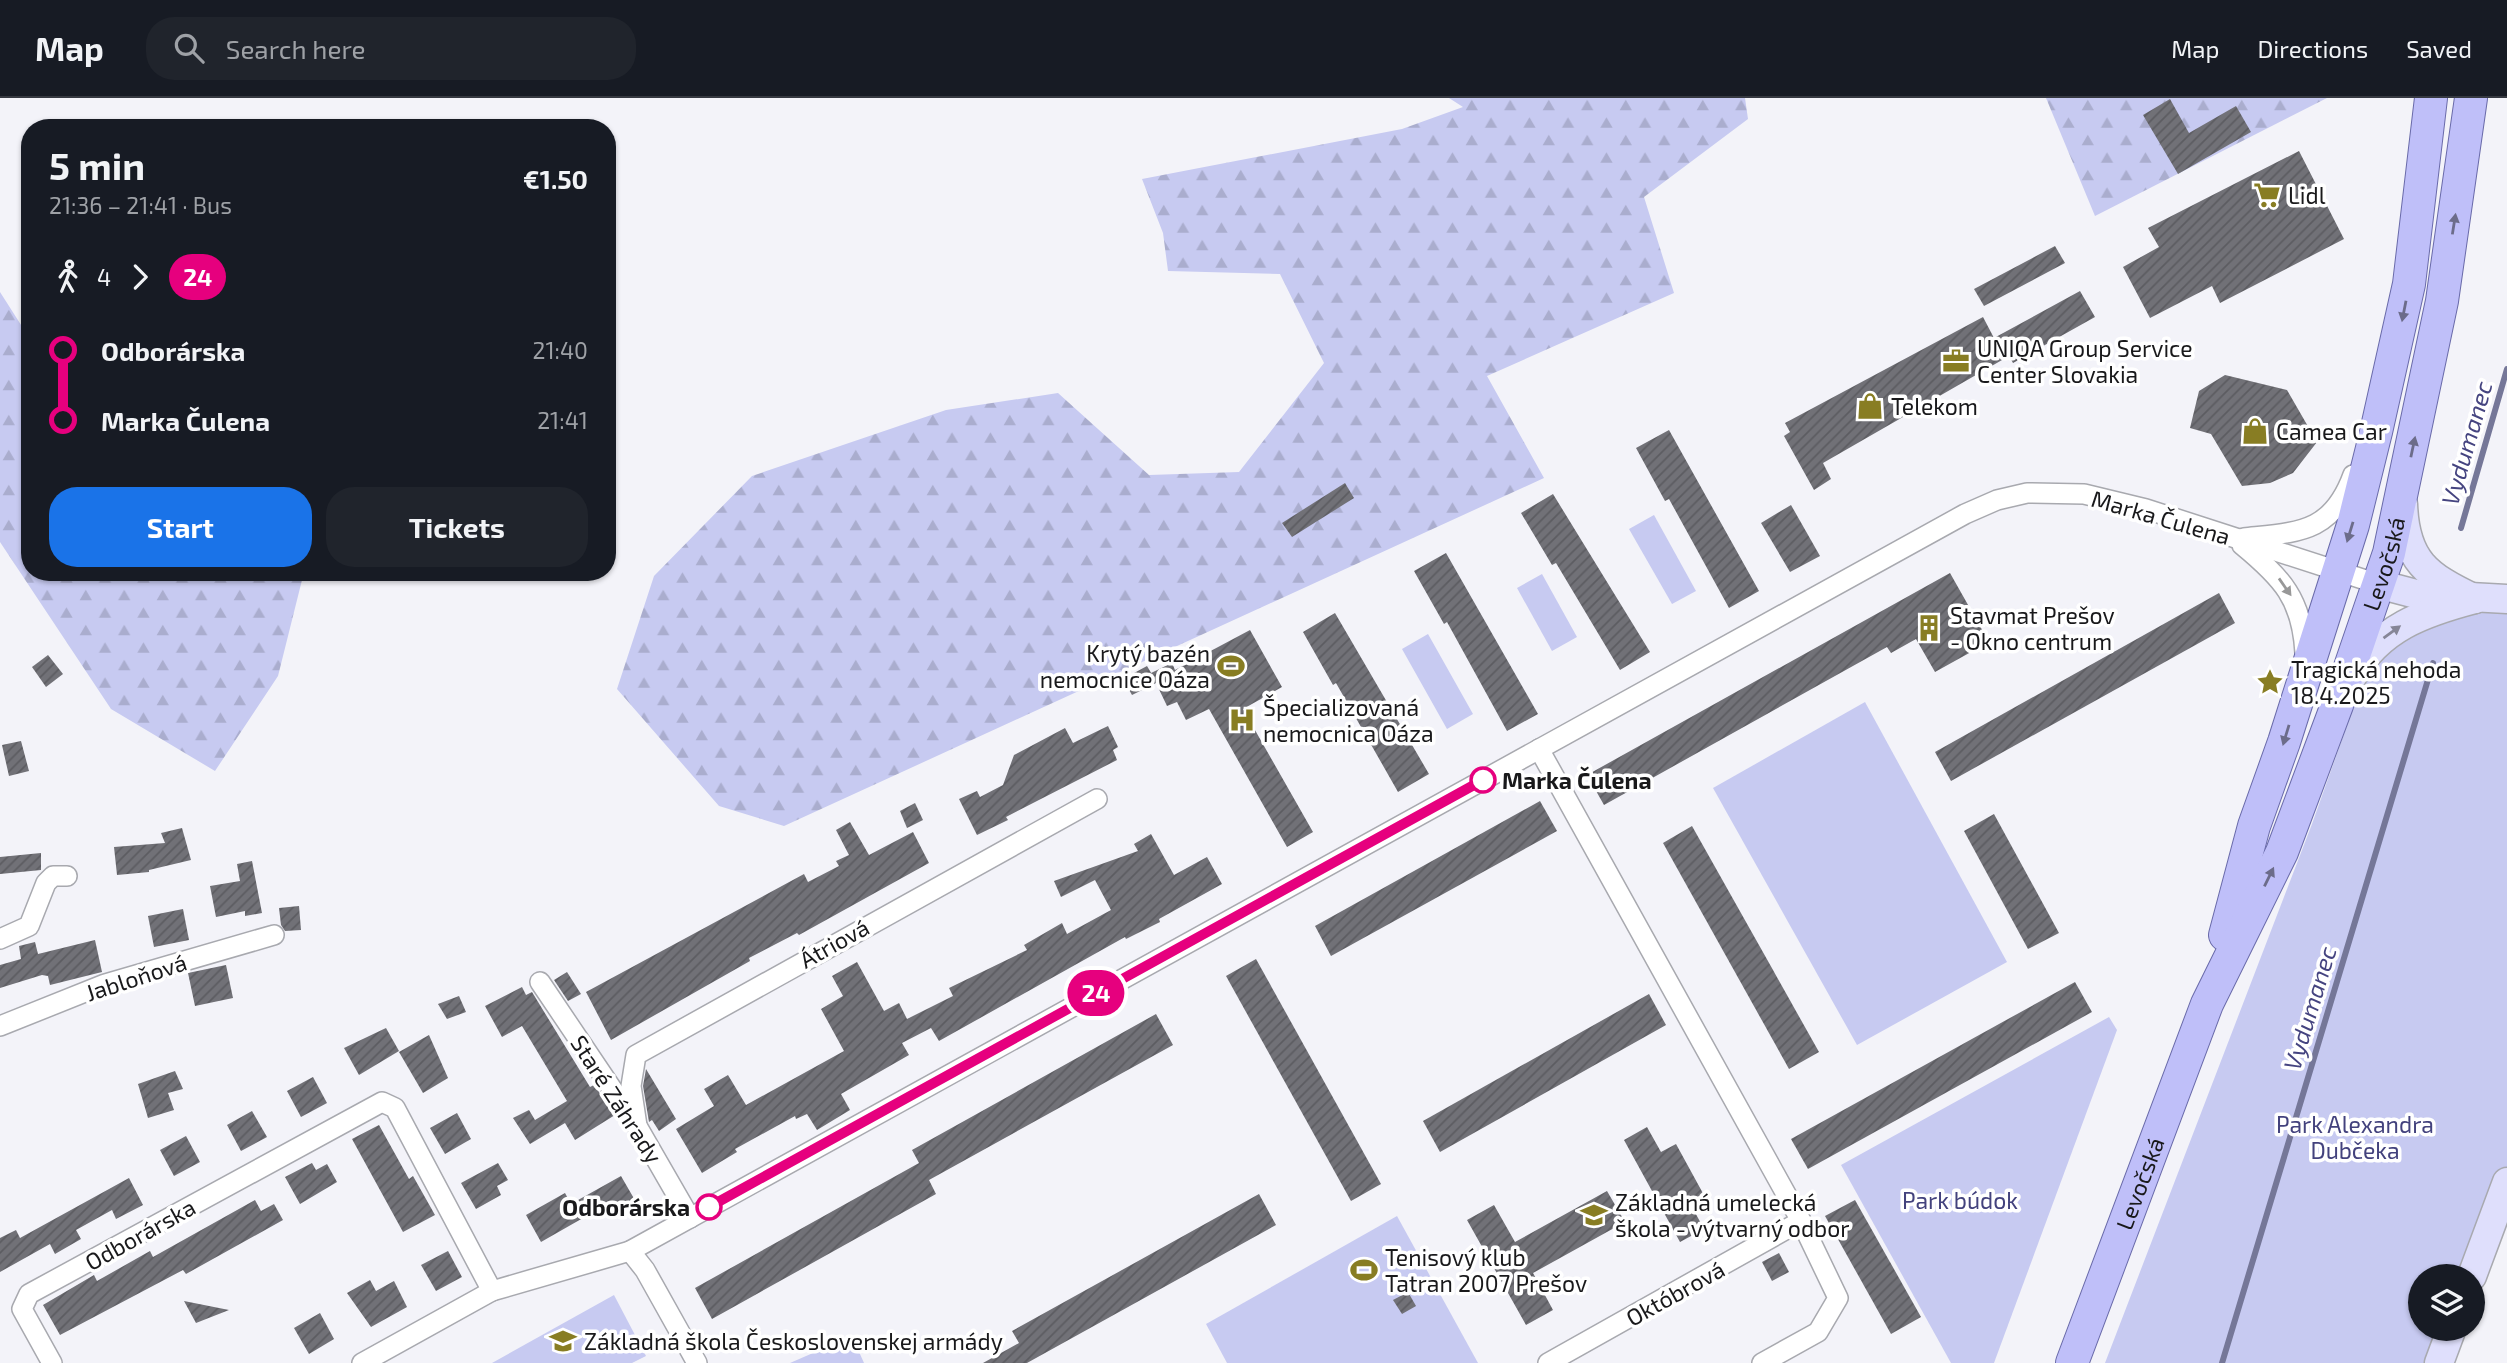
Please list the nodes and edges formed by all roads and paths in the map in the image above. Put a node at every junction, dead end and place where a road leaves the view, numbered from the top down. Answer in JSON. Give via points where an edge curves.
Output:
{"nodes":[{"id":1,"x":2431,"y":98,"type":"edge"},
{"id":2,"x":2471,"y":98,"type":"edge"},
{"id":3,"x":2393,"y":363,"type":"junction"},
{"id":4,"x":2402,"y":499,"type":"junction"},
{"id":5,"x":2236,"y":539,"type":"junction"},
{"id":6,"x":2338,"y":571,"type":"junction"},
{"id":7,"x":2378,"y":584,"type":"junction"},
{"id":8,"x":2475,"y":599,"type":"junction"},
{"id":9,"x":2507,"y":599,"type":"edge"},
{"id":10,"x":2306,"y":670,"type":"junction"},
{"id":11,"x":2337,"y":705,"type":"junction"},
{"id":12,"x":1539,"y":749,"type":"junction"},
{"id":13,"x":1097,"y":799,"type":"dead end"},
{"id":14,"x":67,"y":876,"type":"dead end"},
{"id":15,"x":274,"y":935,"type":"dead end"},
{"id":16,"x":0,"y":939,"type":"edge"},
{"id":17,"x":540,"y":982,"type":"dead end"},
{"id":18,"x":2207,"y":1004,"type":"junction"},
{"id":19,"x":0,"y":1026,"type":"edge"},
{"id":20,"x":636,"y":1126,"type":"junction"},
{"id":21,"x":2507,"y":1182,"type":"edge"},
{"id":22,"x":690,"y":1218,"type":"junction"},
{"id":23,"x":1801,"y":1222,"type":"junction"},
{"id":24,"x":630,"y":1251,"type":"junction"},
{"id":25,"x":2476,"y":1264,"type":"edge"},
{"id":26,"x":492,"y":1291,"type":"junction"},
{"id":27,"x":2447,"y":1341,"type":"edge"},
{"id":28,"x":52,"y":1363,"type":"edge"},
{"id":29,"x":362,"y":1363,"type":"edge"},
{"id":30,"x":697,"y":1363,"type":"edge"},
{"id":31,"x":1548,"y":1363,"type":"edge"},
{"id":32,"x":1762,"y":1363,"type":"edge"},
{"id":33,"x":2072,"y":1363,"type":"edge"},
{"id":34,"x":2439,"y":1363,"type":"edge"}],
"edges":[{"from":1,"to":3,"type":"main road","name":"Levočská","one_way":true,"via":[[2418,229]]},
{"from":4,"to":2,"type":"main road","name":"Levočská","one_way":true,"via":[[2442,301]]},
{"from":3,"to":5,"type":"street","via":[[2338,506],[2304,530]]},
{"from":3,"to":6,"type":"main road","name":"Levočská","one_way":true},
{"from":4,"to":7,"type":"main road","name":"Levočská"},
{"from":4,"to":8,"type":"street","via":[[2406,540],[2418,563],[2440,583]]},
{"from":5,"to":6,"type":"street","name":"Marka Čulena"},
{"from":5,"to":10,"type":"street","one_way":true,"via":[[2291,594],[2304,631]]},
{"from":5,"to":12,"type":"street","name":"Marka Čulena","via":[[2084,494],[2027,493],[1997,500]]},
{"from":6,"to":7,"type":"street","name":"Marka Čulena"},
{"from":6,"to":10,"type":"main road","name":"Levočská"},
{"from":7,"to":8,"type":"street","via":[[2416,594]]},
{"from":7,"to":11,"type":"main road","name":"Levočská"},
{"from":8,"to":9,"type":"street"},
{"from":11,"to":8,"type":"street","one_way":true,"via":[[2382,639],[2414,618]]},
{"from":10,"to":18,"type":"main road","name":"Levočská","one_way":true,"via":[[2254,826]]},
{"from":18,"to":11,"type":"main road","name":"Levočská","one_way":true,"via":[[2281,852]]},
{"from":12,"to":22,"type":"street","name":"Marka Čulena"},
{"from":12,"to":23,"type":"street"},
{"from":13,"to":20,"type":"street","name":"Átriová","via":[[636,1055],[631,1086]]},
{"from":14,"to":16,"type":"street","via":[[53,876],[46,883],[29,926]]},
{"from":15,"to":19,"type":"street","name":"Jabloňová","via":[[105,984]]},
{"from":17,"to":20,"type":"street","name":"Staré Záhrady"},
{"from":18,"to":33,"type":"main road","name":"Levočská"},
{"from":20,"to":22,"type":"street","name":"Staré Záhrady"},
{"from":21,"to":25,"type":"street"},
{"from":22,"to":24,"type":"street"},
{"from":23,"to":31,"type":"street","name":"Októbrová"},
{"from":23,"to":32,"type":"street","via":[[1838,1298],[1818,1332]]},
{"from":24,"to":26,"type":"street"},
{"from":24,"to":30,"type":"street"},
{"from":26,"to":28,"type":"street","name":"Odborárska","via":[[395,1108],[382,1101],[29,1294],[22,1309]]},
{"from":26,"to":29,"type":"street"},
{"from":27,"to":34,"type":"street"}]}
